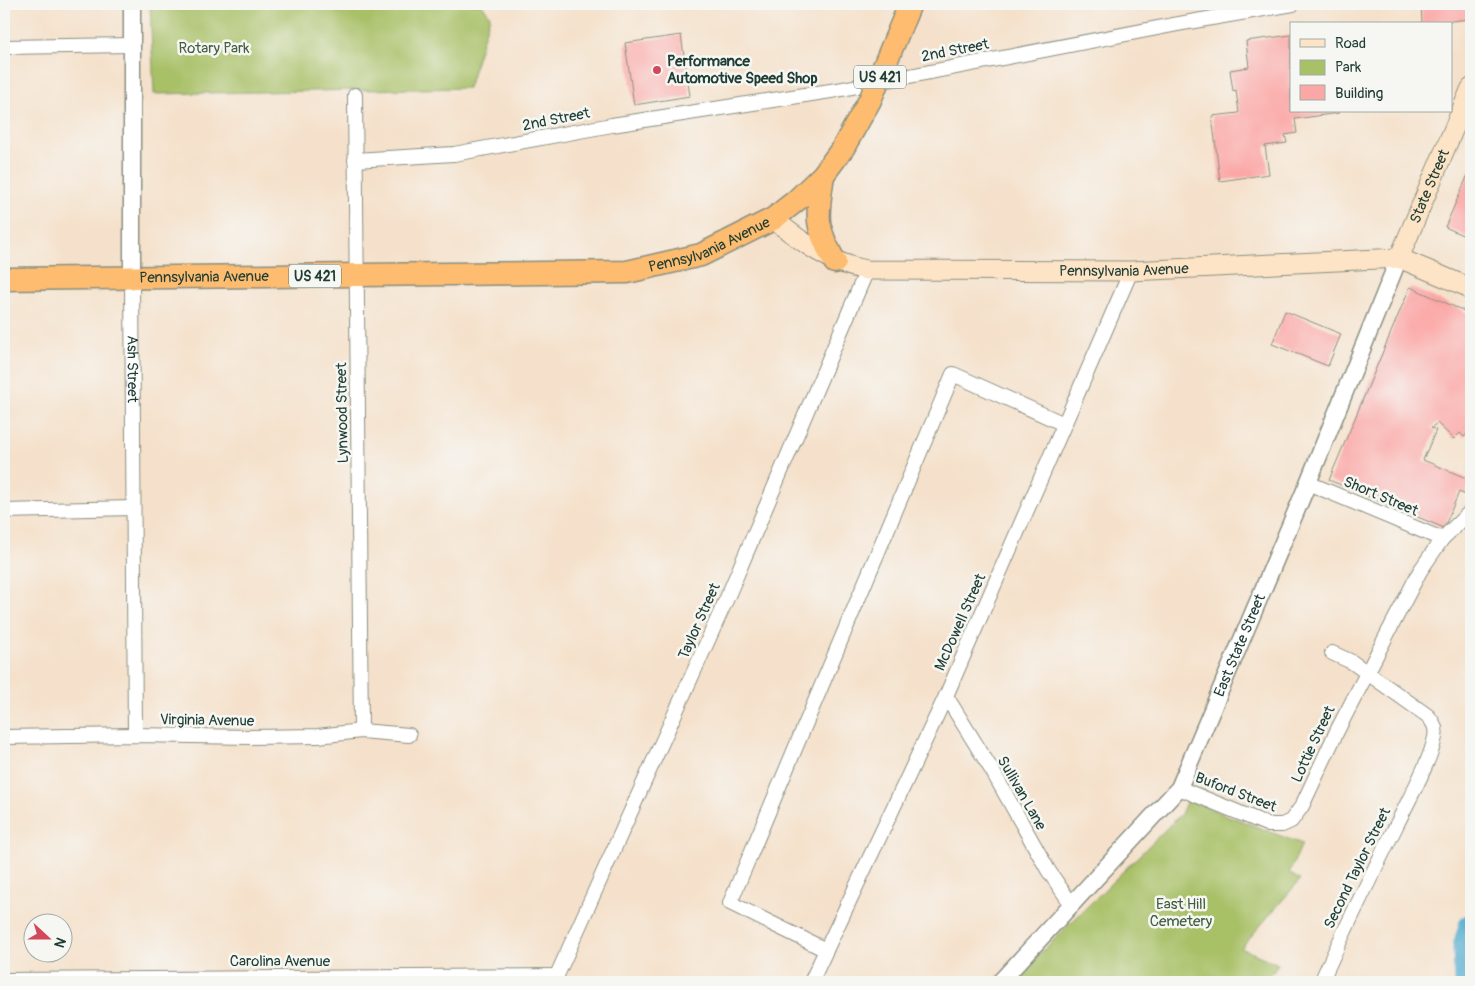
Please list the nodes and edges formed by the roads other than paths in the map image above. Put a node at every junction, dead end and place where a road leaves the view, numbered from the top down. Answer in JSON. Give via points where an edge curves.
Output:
{"nodes":[{"id":1,"x":132,"y":4,"type":"edge"},
{"id":2,"x":910,"y":4,"type":"edge"},
{"id":3,"x":1293,"y":4,"type":"edge"},
{"id":4,"x":1216,"y":10,"type":"edge"},
{"id":5,"x":132,"y":45,"type":"junction"},
{"id":6,"x":4,"y":46,"type":"edge"},
{"id":7,"x":1471,"y":91,"type":"edge"},
{"id":8,"x":355,"y":95,"type":"dead end"},
{"id":9,"x":355,"y":160,"type":"junction"},
{"id":10,"x":823,"y":175,"type":"junction"},
{"id":11,"x":773,"y":219,"type":"junction"},
{"id":12,"x":1399,"y":258,"type":"junction"},
{"id":13,"x":835,"y":262,"type":"junction"},
{"id":14,"x":867,"y":270,"type":"junction"},
{"id":15,"x":1132,"y":271,"type":"junction"},
{"id":16,"x":357,"y":275,"type":"junction"},
{"id":17,"x":132,"y":278,"type":"junction"},
{"id":18,"x":4,"y":279,"type":"edge"},
{"id":19,"x":1471,"y":291,"type":"edge"},
{"id":20,"x":1064,"y":424,"type":"junction"},
{"id":21,"x":1308,"y":483,"type":"junction"},
{"id":22,"x":133,"y":508,"type":"junction"},
{"id":23,"x":4,"y":510,"type":"edge"},
{"id":24,"x":1471,"y":511,"type":"edge"},
{"id":25,"x":1442,"y":539,"type":"junction"},
{"id":26,"x":1332,"y":653,"type":"dead end"},
{"id":27,"x":1368,"y":673,"type":"junction"},
{"id":28,"x":946,"y":696,"type":"junction"},
{"id":29,"x":361,"y":732,"type":"junction"},
{"id":30,"x":135,"y":735,"type":"junction"},
{"id":31,"x":410,"y":735,"type":"dead end"},
{"id":32,"x":4,"y":737,"type":"edge"},
{"id":33,"x":1179,"y":788,"type":"junction"},
{"id":34,"x":1282,"y":825,"type":"joint"},
{"id":35,"x":1072,"y":905,"type":"junction"},
{"id":36,"x":826,"y":950,"type":"junction"},
{"id":37,"x":556,"y":979,"type":"edge"},
{"id":38,"x":4,"y":980,"type":"edge"},
{"id":39,"x":811,"y":982,"type":"edge"},
{"id":40,"x":1000,"y":982,"type":"edge"},
{"id":41,"x":1320,"y":982,"type":"edge"}],
"edges":[{"from":1,"to":5,"type":"street","name":"Ash Street"},
{"from":2,"to":10,"type":"highway","number":"US 421","bridge":true,"via":[[870,100],[843,148]]},
{"from":3,"to":4,"type":"street","name":"2nd Street"},
{"from":4,"to":9,"type":"street","name":"2nd Street","via":[[837,90],[612,125],[454,154]]},
{"from":5,"to":6,"type":"street"},
{"from":5,"to":17,"type":"street","name":"Ash Street"},
{"from":7,"to":12,"type":"main road","name":"State Street"},
{"from":8,"to":9,"type":"street","name":"Lynwood Street"},
{"from":9,"to":16,"type":"street","name":"Lynwood Street"},
{"from":10,"to":11,"type":"highway","number":"US 421"},
{"from":10,"to":13,"type":"highway","via":[[818,209],[820,230]]},
{"from":11,"to":13,"type":"main road","name":"Pennsylvania Avenue","via":[[807,246]]},
{"from":11,"to":16,"type":"highway","name":"Pennsylvania Avenue","number":"US 421","via":[[701,255],[627,272]]},
{"from":12,"to":15,"type":"main road","name":"Pennsylvania Avenue"},
{"from":12,"to":19,"type":"main road"},
{"from":12,"to":21,"type":"street","name":"East State Street"},
{"from":13,"to":14,"type":"main road","name":"Pennsylvania Avenue"},
{"from":14,"to":15,"type":"main road","name":"Pennsylvania Avenue"},
{"from":14,"to":37,"type":"street","name":"Taylor Street","via":[[727,598]]},
{"from":15,"to":20,"type":"street","name":"McDowell Street"},
{"from":16,"to":17,"type":"highway","name":"Pennsylvania Avenue","number":"US 421"},
{"from":16,"to":29,"type":"street","name":"Lynwood Street"},
{"from":17,"to":18,"type":"highway","name":"Pennsylvania Avenue","number":"US 421"},
{"from":17,"to":22,"type":"street","name":"Ash Street"},
{"from":20,"to":28,"type":"street","name":"McDowell Street"},
{"from":20,"to":36,"type":"street","via":[[953,374],[730,903]]},
{"from":21,"to":25,"type":"street","name":"Short Street"},
{"from":21,"to":33,"type":"street","name":"East State Street"},
{"from":22,"to":23,"type":"street"},
{"from":22,"to":30,"type":"street","name":"Ash Street"},
{"from":24,"to":25,"type":"street"},
{"from":25,"to":27,"type":"street","name":"Lottie Street","via":[[1420,571]]},
{"from":26,"to":27,"type":"street"},
{"from":27,"to":34,"type":"street","name":"Lottie Street","via":[[1302,806],[1292,821]]},
{"from":27,"to":41,"type":"street","name":"Second Taylor Street","via":[[1428,716],[1436,731],[1435,738]]},
{"from":28,"to":35,"type":"street","name":"Sullivan Lane"},
{"from":28,"to":36,"type":"street","name":"McDowell Street"},
{"from":29,"to":30,"type":"street","name":"Virginia Avenue","via":[[250,737]]},
{"from":29,"to":31,"type":"street","name":"Virginia Avenue"},
{"from":30,"to":32,"type":"street","name":"Virginia Avenue"},
{"from":33,"to":34,"type":"street","name":"Buford Street","via":[[1269,825]]},
{"from":33,"to":35,"type":"street","name":"East State Street"},
{"from":35,"to":40,"type":"street","name":"East State Street"},
{"from":36,"to":39,"type":"street","name":"McDowell Street"},
{"from":37,"to":38,"type":"street","name":"Carolina Avenue"}]}
